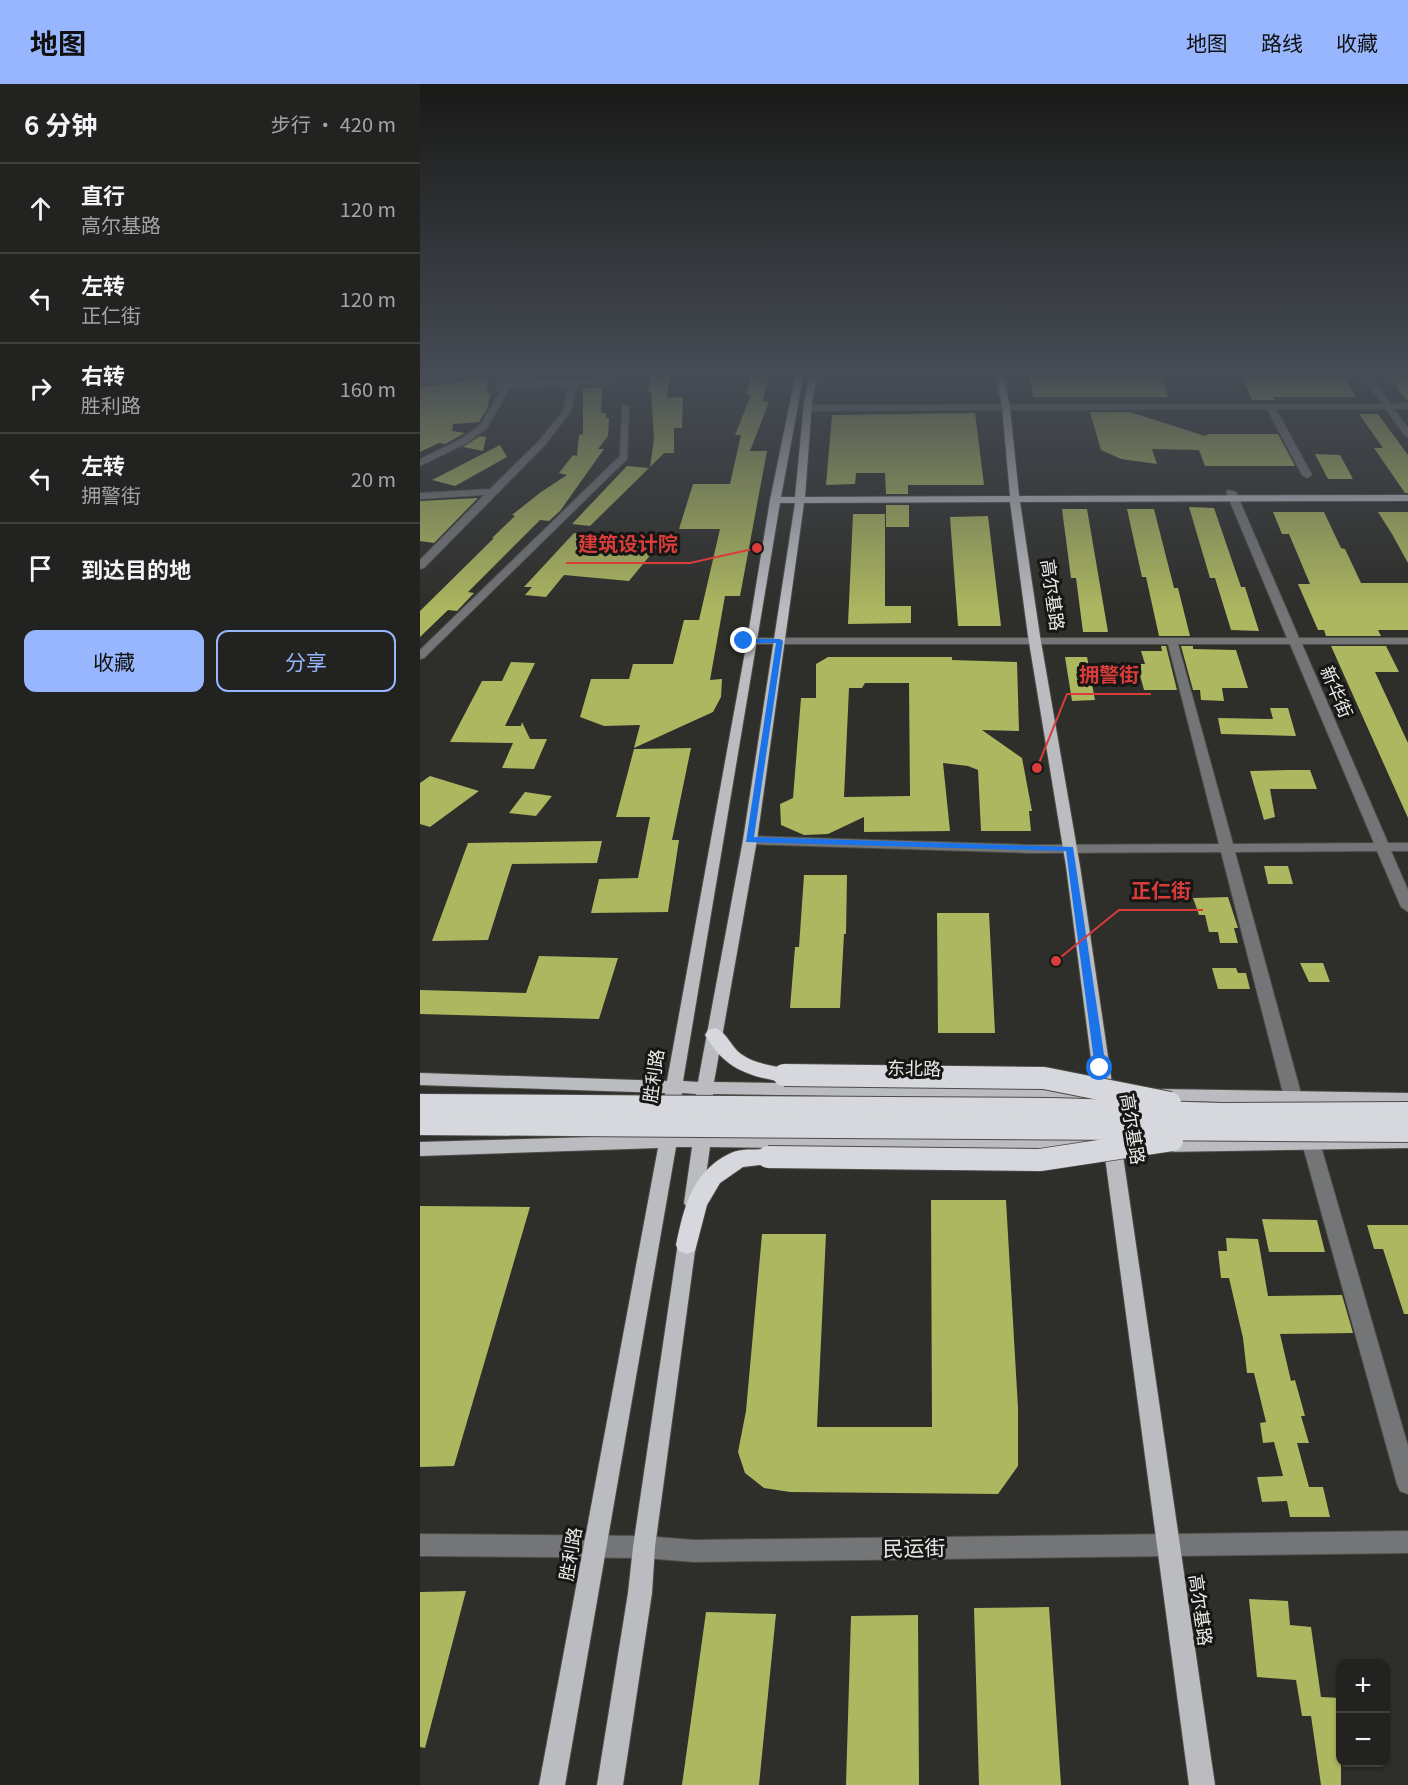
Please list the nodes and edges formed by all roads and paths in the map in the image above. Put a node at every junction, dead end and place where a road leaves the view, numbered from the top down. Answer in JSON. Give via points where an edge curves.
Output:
{"nodes":[{"id":1,"x":441,"y":452,"type":"edge"},
{"id":2,"x":533,"y":452,"type":"edge"},
{"id":3,"x":624,"y":452,"type":"edge"},
{"id":4,"x":785,"y":452,"type":"edge"},
{"id":5,"x":804,"y":452,"type":"edge"},
{"id":6,"x":1011,"y":452,"type":"edge"},
{"id":7,"x":1295,"y":452,"type":"edge"},
{"id":8,"x":420,"y":463,"type":"edge"},
{"id":9,"x":1307,"y":475,"type":"dead end"},
{"id":10,"x":493,"y":492,"type":"junction"},
{"id":11,"x":1408,"y":492,"type":"edge"},
{"id":12,"x":1015,"y":495,"type":"junction"},
{"id":13,"x":1233,"y":495,"type":"junction"},
{"id":14,"x":420,"y":496,"type":"edge"},
{"id":15,"x":776,"y":496,"type":"junction"},
{"id":16,"x":801,"y":496,"type":"junction"},
{"id":17,"x":1408,"y":498,"type":"edge"},
{"id":18,"x":420,"y":566,"type":"edge"},
{"id":19,"x":748,"y":641,"type":"junction"},
{"id":20,"x":780,"y":641,"type":"junction"},
{"id":21,"x":1035,"y":641,"type":"junction"},
{"id":22,"x":1295,"y":641,"type":"junction"},
{"id":23,"x":1408,"y":641,"type":"edge"},
{"id":24,"x":1173,"y":646,"type":"dead end"},
{"id":25,"x":420,"y":656,"type":"edge"},
{"id":26,"x":750,"y":840,"type":"junction"},
{"id":27,"x":1383,"y":847,"type":"junction"},
{"id":28,"x":1408,"y":847,"type":"edge"},
{"id":29,"x":1226,"y":848,"type":"junction"},
{"id":30,"x":1070,"y":849,"type":"junction"},
{"id":31,"x":1408,"y":907,"type":"edge"},
{"id":32,"x":715,"y":1035,"type":"junction"},
{"id":33,"x":420,"y":1079,"type":"edge"},
{"id":34,"x":674,"y":1087,"type":"junction"},
{"id":35,"x":705,"y":1088,"type":"junction"},
{"id":36,"x":1104,"y":1094,"type":"junction"},
{"id":37,"x":1293,"y":1097,"type":"junction"},
{"id":38,"x":1408,"y":1099,"type":"edge"},
{"id":39,"x":420,"y":1105,"type":"edge"},
{"id":40,"x":1408,"y":1113,"type":"edge"},
{"id":41,"x":1224,"y":1122,"type":"junction"},
{"id":42,"x":420,"y":1124,"type":"edge"},
{"id":43,"x":1408,"y":1131,"type":"edge"},
{"id":44,"x":702,"y":1140,"type":"junction"},
{"id":45,"x":668,"y":1141,"type":"junction"},
{"id":46,"x":1408,"y":1142,"type":"edge"},
{"id":47,"x":1311,"y":1143,"type":"junction"},
{"id":48,"x":1112,"y":1146,"type":"junction"},
{"id":49,"x":420,"y":1149,"type":"edge"},
{"id":50,"x":687,"y":1245,"type":"junction"},
{"id":51,"x":1408,"y":1484,"type":"edge"},
{"id":52,"x":1408,"y":1542,"type":"edge"},
{"id":53,"x":420,"y":1545,"type":"edge"},
{"id":54,"x":1169,"y":1545,"type":"junction"},
{"id":55,"x":595,"y":1547,"type":"junction"},
{"id":56,"x":644,"y":1547,"type":"junction"},
{"id":57,"x":552,"y":1785,"type":"edge"},
{"id":58,"x":610,"y":1785,"type":"edge"},
{"id":59,"x":1202,"y":1785,"type":"edge"}],
"edges":[{"from":1,"to":8,"type":"street"},
{"from":2,"to":10,"type":"street"},
{"from":3,"to":25,"type":"street"},
{"from":4,"to":15,"type":"main road","name":"胜利路"},
{"from":5,"to":16,"type":"main road"},
{"from":6,"to":12,"type":"main road","name":"高尔基路"},
{"from":7,"to":9,"type":"street"},
{"from":10,"to":14,"type":"street"},
{"from":10,"to":18,"type":"street"},
{"from":11,"to":13,"type":"main road"},
{"from":12,"to":13,"type":"main road"},
{"from":12,"to":16,"type":"main road"},
{"from":12,"to":21,"type":"main road","name":"高尔基路"},
{"from":13,"to":17,"type":"main road"},
{"from":13,"to":22,"type":"street","name":"新华街"},
{"from":15,"to":16,"type":"main road"},
{"from":15,"to":19,"type":"main road","name":"胜利路"},
{"from":16,"to":20,"type":"main road"},
{"from":19,"to":20,"type":"street"},
{"from":19,"to":34,"type":"main road","name":"胜利路"},
{"from":20,"to":21,"type":"street"},
{"from":20,"to":26,"type":"main road"},
{"from":21,"to":22,"type":"street"},
{"from":21,"to":30,"type":"main road","name":"高尔基路"},
{"from":22,"to":23,"type":"street"},
{"from":22,"to":27,"type":"street","name":"新华街"},
{"from":24,"to":29,"type":"street"},
{"from":26,"to":30,"type":"street"},
{"from":26,"to":32,"type":"main road"},
{"from":27,"to":28,"type":"street"},
{"from":27,"to":29,"type":"street"},
{"from":27,"to":31,"type":"street","name":"新华街"},
{"from":29,"to":30,"type":"street"},
{"from":29,"to":37,"type":"street"},
{"from":30,"to":36,"type":"main road","name":"高尔基路"},
{"from":32,"to":35,"type":"main road"},
{"from":32,"to":41,"type":"highway","bridge":true,"via":[[723,1051],[741,1066],[784,1075],[1044,1078]]},
{"from":33,"to":34,"type":"main road","name":"东北路"},
{"from":34,"to":35,"type":"main road","name":"东北路"},
{"from":34,"to":45,"type":"main road","name":"胜利路"},
{"from":35,"to":36,"type":"main road","name":"东北路"},
{"from":35,"to":44,"type":"main road"},
{"from":36,"to":37,"type":"main road","name":"东北路"},
{"from":36,"to":48,"type":"main road","name":"高尔基路"},
{"from":37,"to":38,"type":"main road","name":"东北路"},
{"from":39,"to":41,"type":"highway","bridge":true,"via":[[1052,1109]]},
{"from":40,"to":41,"type":"highway","bridge":true},
{"from":41,"to":42,"type":"highway","bridge":true},
{"from":41,"to":43,"type":"highway","bridge":true},
{"from":41,"to":50,"type":"highway","bridge":true,"via":[[1040,1160],[738,1160],[712,1177],[696,1204]]},
{"from":44,"to":45,"type":"main road"},
{"from":44,"to":48,"type":"main road"},
{"from":44,"to":50,"type":"main road"},
{"from":45,"to":49,"type":"main road"},
{"from":45,"to":55,"type":"main road","name":"胜利路"},
{"from":46,"to":47,"type":"main road"},
{"from":47,"to":48,"type":"main road"},
{"from":47,"to":51,"type":"street"},
{"from":48,"to":54,"type":"main road","name":"高尔基路"},
{"from":50,"to":56,"type":"main road"},
{"from":52,"to":54,"type":"street","name":"民运街"},
{"from":53,"to":55,"type":"street","name":"民运街"},
{"from":54,"to":56,"type":"street","name":"民运街","via":[[706,1551]]},
{"from":54,"to":59,"type":"main road","name":"高尔基路"},
{"from":55,"to":56,"type":"street","name":"民运街"},
{"from":55,"to":57,"type":"main road","name":"胜利路"},
{"from":56,"to":58,"type":"main road"}]}
